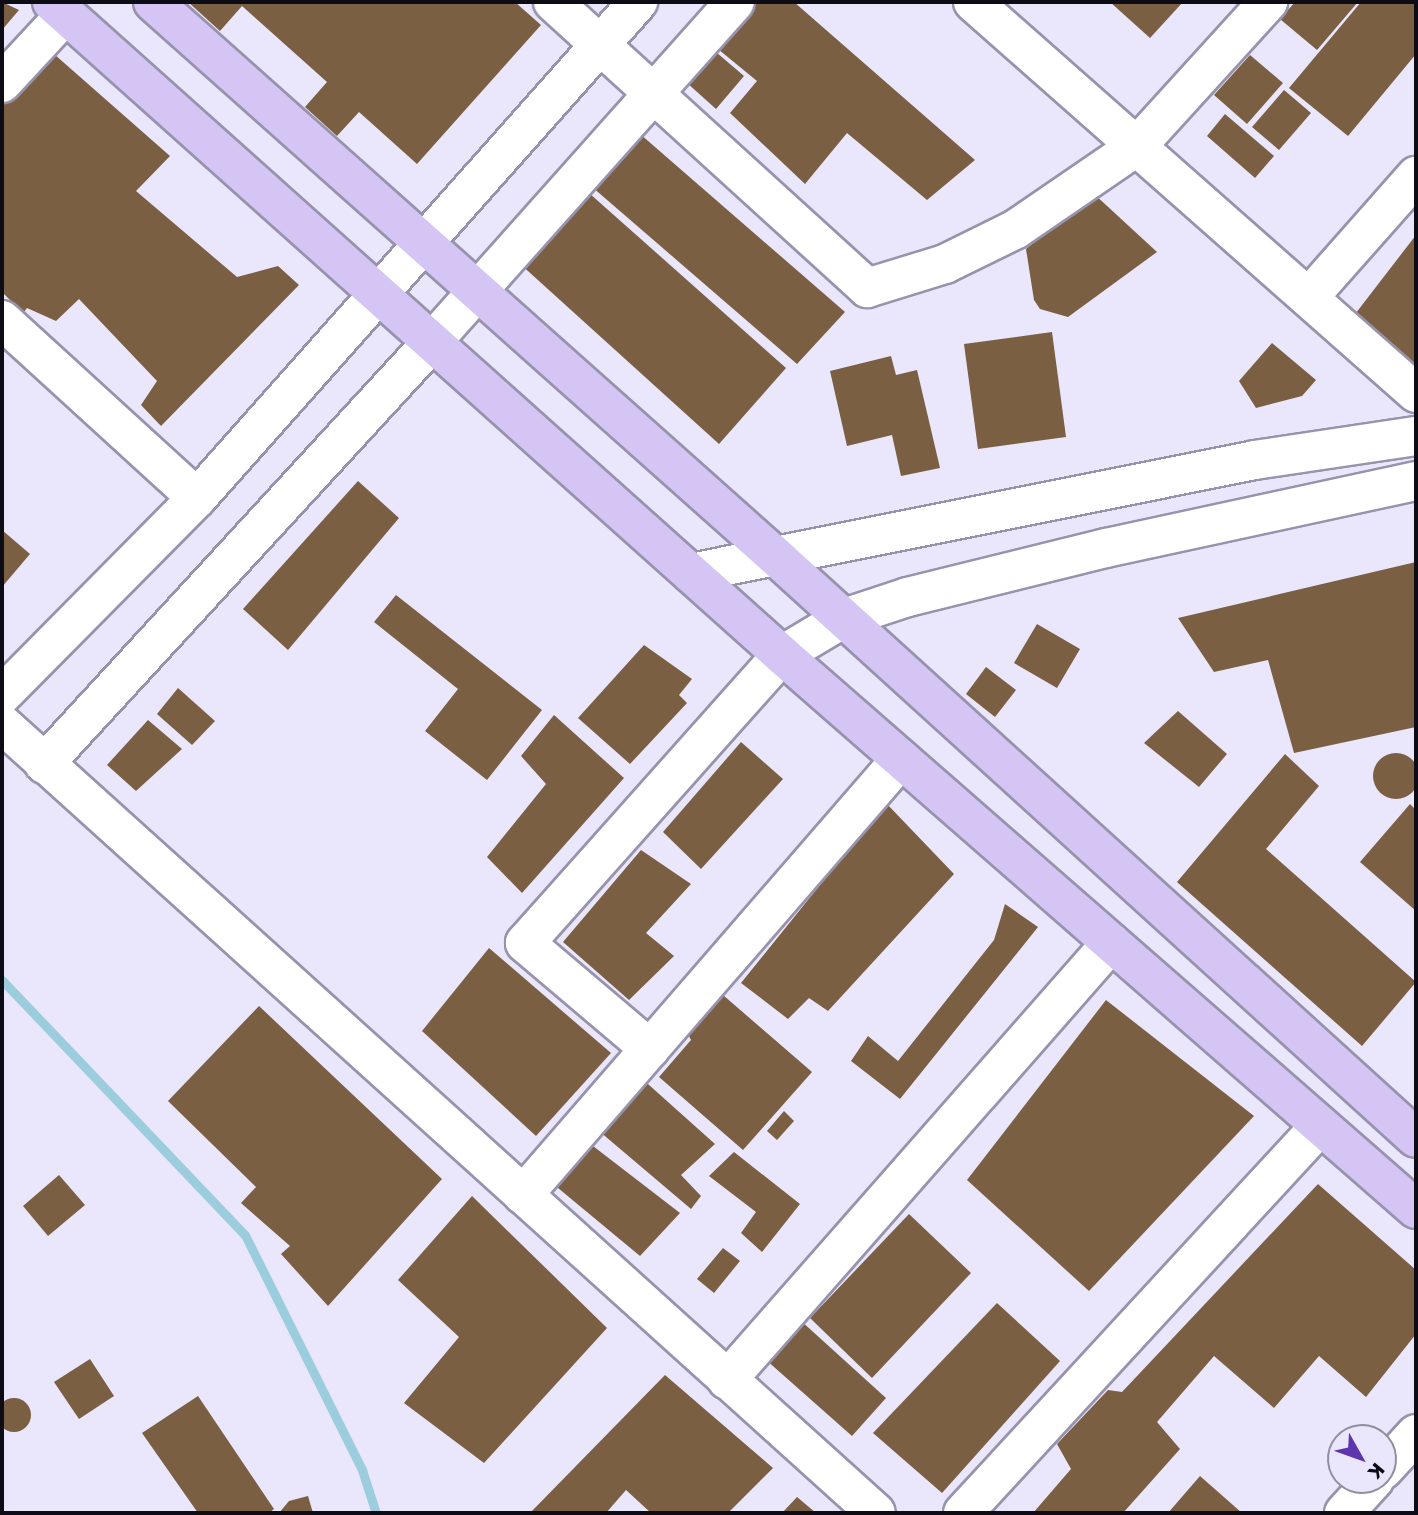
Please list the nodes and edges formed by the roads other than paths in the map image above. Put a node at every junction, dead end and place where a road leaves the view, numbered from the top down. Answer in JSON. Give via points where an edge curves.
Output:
{"nodes":[{"id":1,"x":153,"y":2,"type":"edge"},
{"id":2,"x":553,"y":2,"type":"edge"},
{"id":3,"x":638,"y":2,"type":"edge"},
{"id":4,"x":734,"y":2,"type":"edge"},
{"id":5,"x":973,"y":2,"type":"edge"},
{"id":6,"x":1268,"y":2,"type":"edge"},
{"id":7,"x":59,"y":8,"type":"edge"},
{"id":8,"x":600,"y":45,"type":"junction"},
{"id":9,"x":2,"y":83,"type":"edge"},
{"id":10,"x":653,"y":92,"type":"junction"},
{"id":11,"x":1137,"y":146,"type":"junction"},
{"id":12,"x":1416,"y":176,"type":"edge"},
{"id":13,"x":424,"y":243,"type":"junction"},
{"id":14,"x":478,"y":291,"type":"junction"},
{"id":15,"x":378,"y":294,"type":"junction"},
{"id":16,"x":1308,"y":297,"type":"junction"},
{"id":17,"x":2,"y":320,"type":"edge"},
{"id":18,"x":432,"y":342,"type":"junction"},
{"id":19,"x":1416,"y":393,"type":"edge"},
{"id":20,"x":1416,"y":436,"type":"edge"},
{"id":21,"x":1416,"y":481,"type":"edge"},
{"id":22,"x":197,"y":498,"type":"junction"},
{"id":23,"x":774,"y":555,"type":"junction"},
{"id":24,"x":691,"y":573,"type":"junction"},
{"id":25,"x":844,"y":618,"type":"junction"},
{"id":26,"x":782,"y":655,"type":"junction"},
{"id":27,"x":2,"y":695,"type":"edge"},
{"id":28,"x":2,"y":724,"type":"edge"},
{"id":29,"x":901,"y":759,"type":"junction"},
{"id":30,"x":44,"y":764,"type":"junction"},
{"id":31,"x":1111,"y":943,"type":"junction"},
{"id":32,"x":650,"y":1049,"type":"junction"},
{"id":33,"x":1320,"y":1126,"type":"junction"},
{"id":34,"x":1416,"y":1138,"type":"edge"},
{"id":35,"x":523,"y":1195,"type":"junction"},
{"id":36,"x":1416,"y":1209,"type":"edge"},
{"id":37,"x":727,"y":1380,"type":"junction"},
{"id":38,"x":1416,"y":1434,"type":"edge"},
{"id":39,"x":1397,"y":1455,"type":"edge"},
{"id":40,"x":1361,"y":1494,"type":"edge"},
{"id":41,"x":876,"y":1513,"type":"edge"},
{"id":42,"x":963,"y":1513,"type":"edge"},
{"id":43,"x":1344,"y":1513,"type":"edge"}],
"edges":[{"from":1,"to":13,"type":"main road"},
{"from":2,"to":8,"type":"street"},
{"from":3,"to":8,"type":"street"},
{"from":4,"to":10,"type":"street"},
{"from":5,"to":11,"type":"street"},
{"from":6,"to":11,"type":"street"},
{"from":7,"to":9,"type":"street"},
{"from":7,"to":15,"type":"main road"},
{"from":8,"to":10,"type":"street"},
{"from":8,"to":13,"type":"street"},
{"from":10,"to":11,"type":"street","via":[[867,288],[945,264],[1016,229]]},
{"from":10,"to":14,"type":"street"},
{"from":11,"to":16,"type":"street"},
{"from":12,"to":16,"type":"street"},
{"from":13,"to":14,"type":"main road"},
{"from":13,"to":15,"type":"street"},
{"from":14,"to":18,"type":"street"},
{"from":14,"to":23,"type":"main road"},
{"from":15,"to":18,"type":"main road"},
{"from":15,"to":22,"type":"street"},
{"from":16,"to":19,"type":"street"},
{"from":17,"to":22,"type":"street"},
{"from":18,"to":24,"type":"main road"},
{"from":18,"to":30,"type":"street"},
{"from":20,"to":23,"type":"street","via":[[1255,460]]},
{"from":21,"to":25,"type":"street","via":[[1106,548],[908,597]]},
{"from":22,"to":27,"type":"street"},
{"from":23,"to":24,"type":"street"},
{"from":23,"to":25,"type":"main road"},
{"from":24,"to":26,"type":"main road"},
{"from":25,"to":26,"type":"street"},
{"from":25,"to":34,"type":"main road"},
{"from":26,"to":29,"type":"main road"},
{"from":26,"to":32,"type":"street","via":[[525,943]]},
{"from":28,"to":30,"type":"street"},
{"from":29,"to":31,"type":"main road"},
{"from":29,"to":32,"type":"street"},
{"from":30,"to":35,"type":"street"},
{"from":31,"to":33,"type":"main road"},
{"from":31,"to":37,"type":"street"},
{"from":32,"to":35,"type":"street"},
{"from":33,"to":36,"type":"main road"},
{"from":33,"to":42,"type":"street"},
{"from":35,"to":37,"type":"street"},
{"from":37,"to":41,"type":"street"},
{"from":38,"to":39,"type":"street"},
{"from":40,"to":43,"type":"street"}]}
